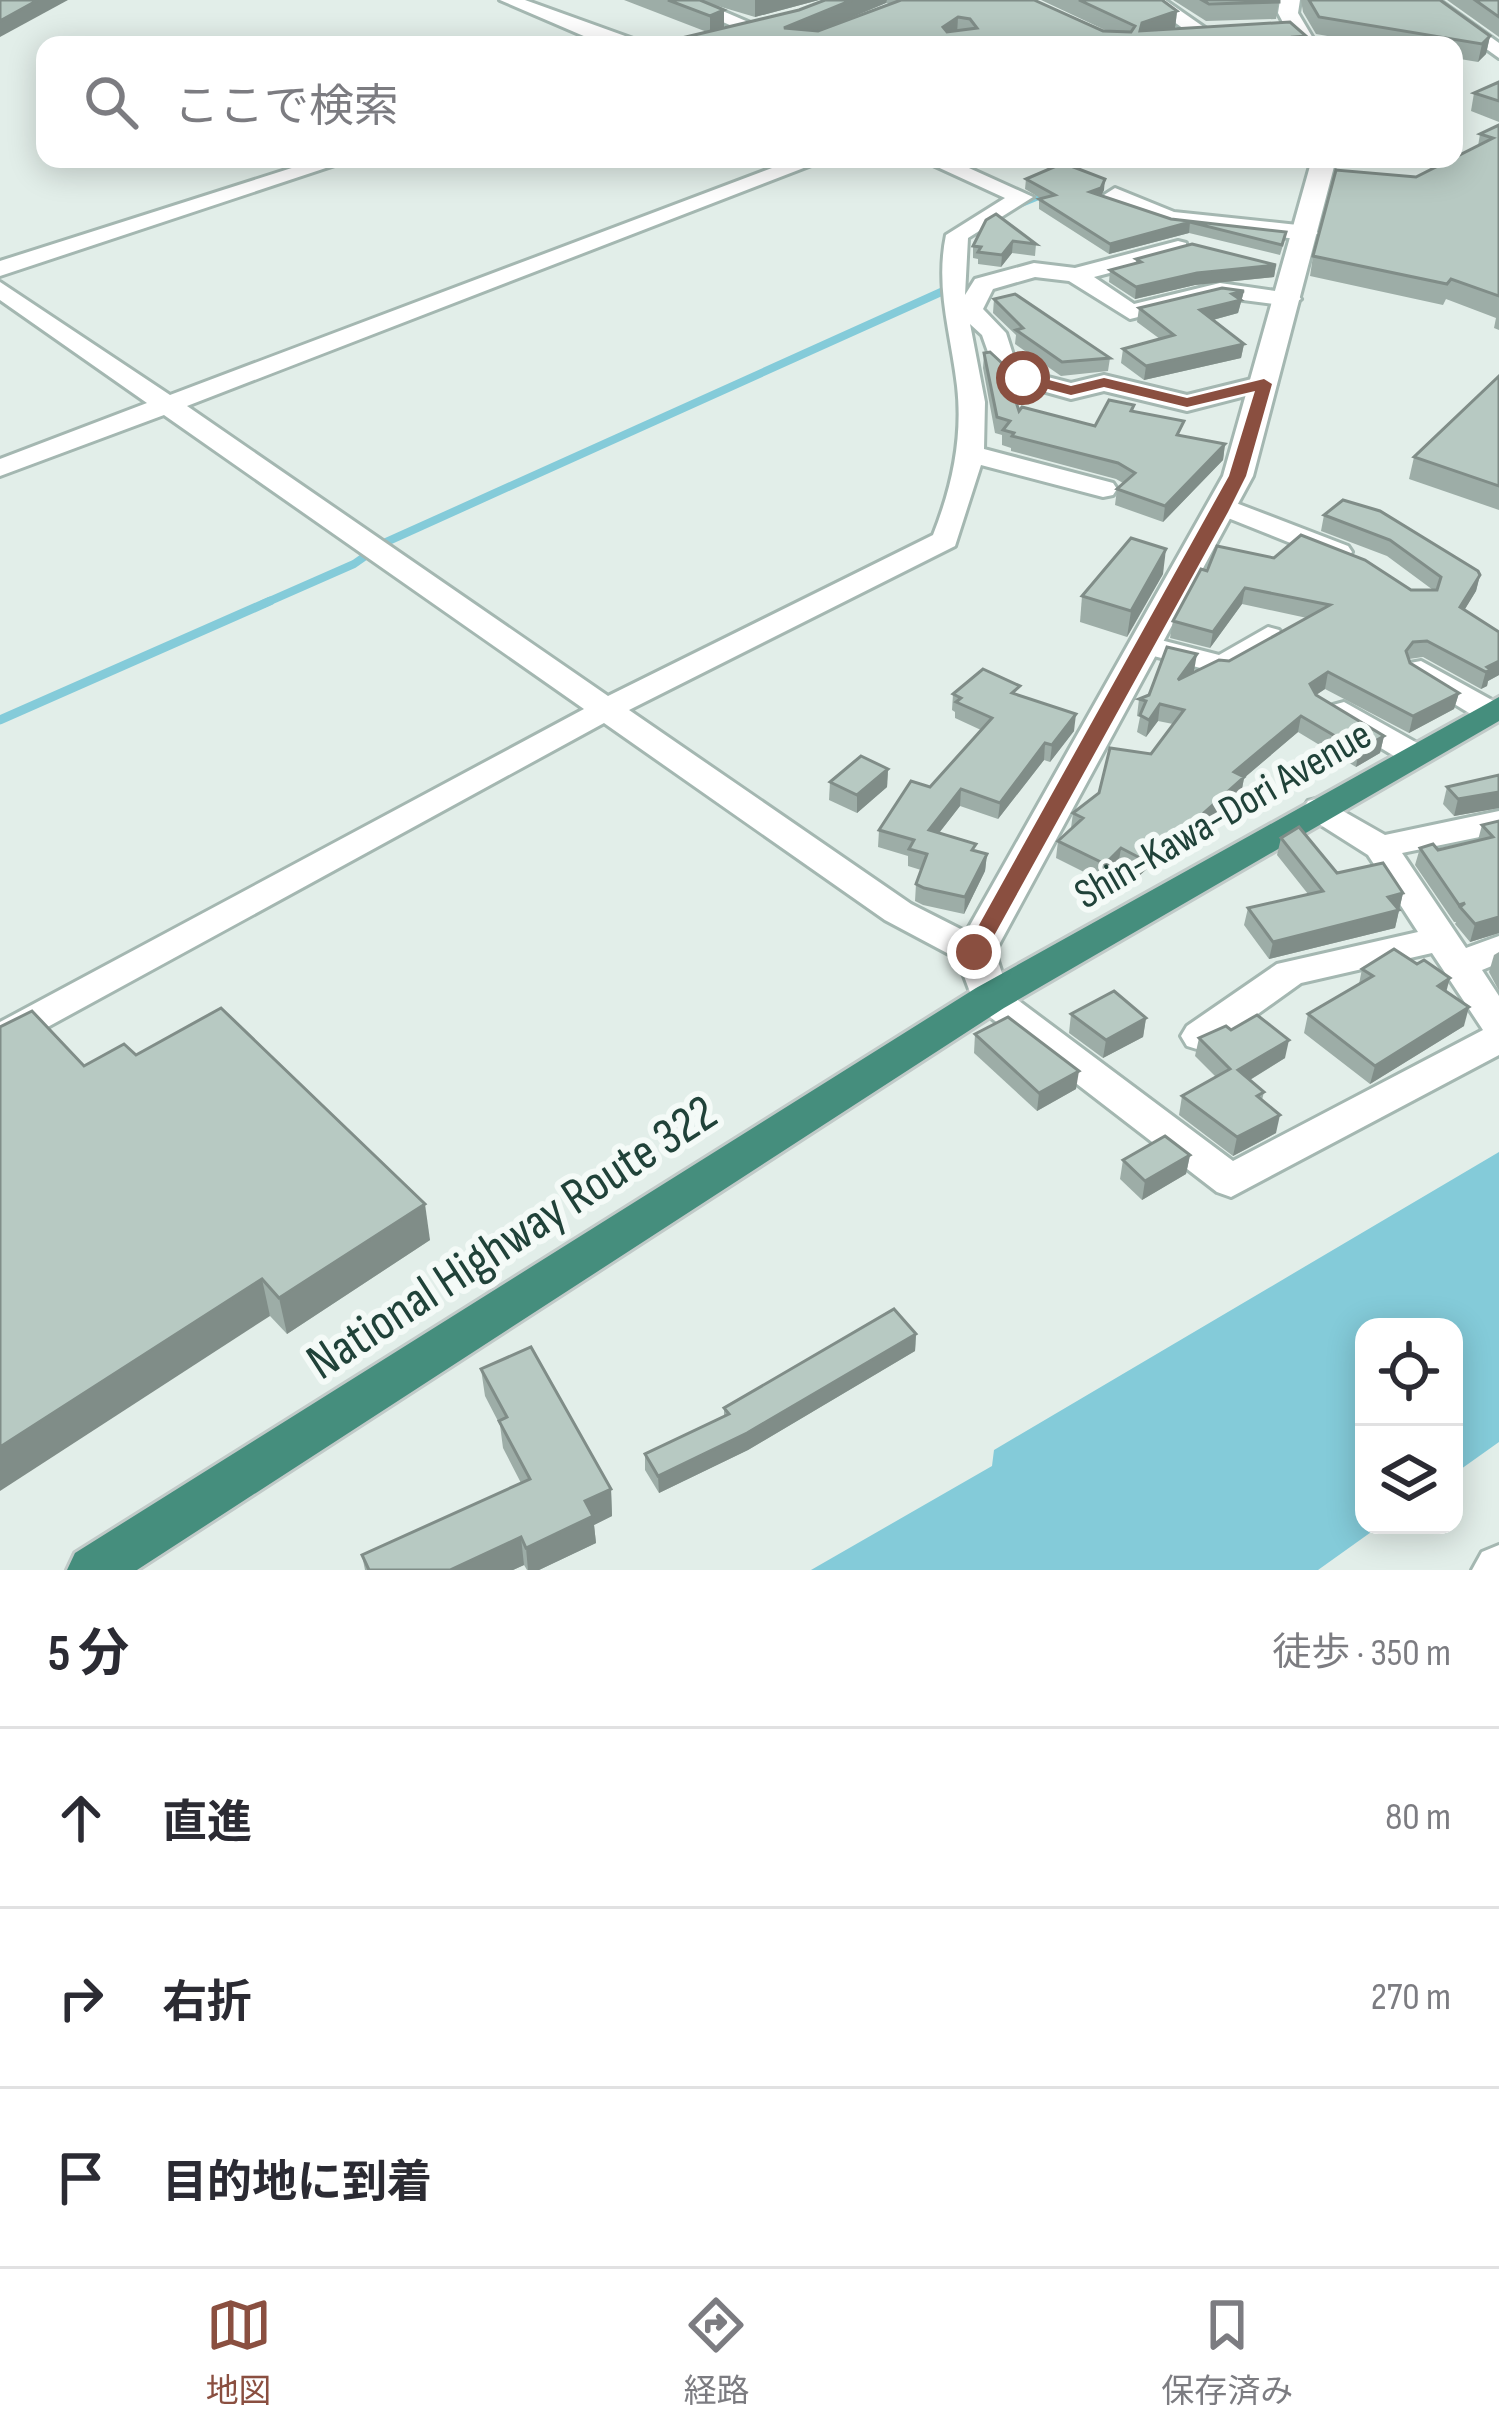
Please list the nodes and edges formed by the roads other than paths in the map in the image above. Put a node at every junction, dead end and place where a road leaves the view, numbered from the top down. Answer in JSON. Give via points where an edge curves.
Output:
{"nodes":[{"id":1,"x":509,"y":0,"type":"edge"},
{"id":2,"x":680,"y":0,"type":"edge"},
{"id":3,"x":1152,"y":0,"type":"edge"},
{"id":4,"x":1290,"y":0,"type":"edge"},
{"id":5,"x":1426,"y":0,"type":"edge"},
{"id":6,"x":1272,"y":30,"type":"edge"},
{"id":7,"x":1225,"y":31,"type":"edge"},
{"id":8,"x":1201,"y":32,"type":"junction"},
{"id":9,"x":600,"y":36,"type":"edge"},
{"id":10,"x":732,"y":36,"type":"edge"},
{"id":11,"x":1185,"y":36,"type":"edge"},
{"id":12,"x":1297,"y":36,"type":"edge"},
{"id":13,"x":1300,"y":36,"type":"edge"},
{"id":14,"x":1499,"y":52,"type":"edge"},
{"id":15,"x":314,"y":168,"type":"edge"},
{"id":16,"x":792,"y":168,"type":"edge"},
{"id":17,"x":953,"y":168,"type":"edge"},
{"id":18,"x":1322,"y":168,"type":"edge"},
{"id":19,"x":1115,"y":195,"type":"edge"},
{"id":20,"x":1307,"y":233,"type":"junction"},
{"id":21,"x":1212,"y":250,"type":"edge"},
{"id":22,"x":0,"y":269,"type":"edge"},
{"id":23,"x":1075,"y":275,"type":"junction"},
{"id":24,"x":1287,"y":278,"type":"junction"},
{"id":25,"x":0,"y":290,"type":"edge"},
{"id":26,"x":1264,"y":384,"type":"junction"},
{"id":27,"x":168,"y":404,"type":"junction"},
{"id":28,"x":970,"y":454,"type":"junction"},
{"id":29,"x":0,"y":468,"type":"edge"},
{"id":30,"x":1103,"y":489,"type":"dead end"},
{"id":31,"x":1222,"y":506,"type":"junction"},
{"id":32,"x":1374,"y":566,"type":"edge"},
{"id":33,"x":1268,"y":636,"type":"edge"},
{"id":34,"x":1145,"y":646,"type":"junction"},
{"id":35,"x":1421,"y":670,"type":"edge"},
{"id":36,"x":1327,"y":702,"type":"edge"},
{"id":37,"x":1495,"y":709,"type":"edge"},
{"id":38,"x":607,"y":710,"type":"junction"},
{"id":39,"x":1415,"y":755,"type":"junction"},
{"id":40,"x":1320,"y":809,"type":"junction"},
{"id":41,"x":1499,"y":822,"type":"edge"},
{"id":42,"x":1380,"y":847,"type":"junction"},
{"id":43,"x":1499,"y":948,"type":"edge"},
{"id":44,"x":974,"y":952,"type":"junction"},
{"id":45,"x":1450,"y":952,"type":"junction"},
{"id":46,"x":990,"y":998,"type":"junction"},
{"id":47,"x":1499,"y":1024,"type":"edge"},
{"id":48,"x":1200,"y":1036,"type":"edge"},
{"id":49,"x":1499,"y":1038,"type":"edge"},
{"id":50,"x":0,"y":1039,"type":"edge"},
{"id":51,"x":93,"y":1570,"type":"edge"}],
"edges":[{"from":1,"to":9,"type":"street"},
{"from":2,"to":10,"type":"street","via":[[766,26]]},
{"from":3,"to":8,"type":"street"},
{"from":4,"to":13,"type":"street"},
{"from":5,"to":14,"type":"street"},
{"from":6,"to":12,"type":"street"},
{"from":7,"to":8,"type":"street"},
{"from":8,"to":11,"type":"street"},
{"from":15,"to":22,"type":"street"},
{"from":16,"to":27,"type":"street"},
{"from":17,"to":28,"type":"street","via":[[1022,197],[957,235],[951,288],[972,400]]},
{"from":18,"to":20,"type":"street"},
{"from":19,"to":20,"type":"street","via":[[1165,224]]},
{"from":20,"to":24,"type":"street"},
{"from":21,"to":23,"type":"street","via":[[1190,244]]},
{"from":23,"to":24,"type":"street","via":[[1130,312]]},
{"from":23,"to":26,"type":"street","via":[[1034,269],[983,284],[976,297],[970,310],[994,333],[1002,361],[1023,378],[1071,391],[1104,382],[1187,403]]},
{"from":24,"to":26,"type":"street"},
{"from":25,"to":27,"type":"street"},
{"from":26,"to":31,"type":"street"},
{"from":27,"to":29,"type":"street"},
{"from":27,"to":38,"type":"street"},
{"from":28,"to":30,"type":"street"},
{"from":28,"to":38,"type":"street","via":[[945,540]]},
{"from":31,"to":32,"type":"street"},
{"from":31,"to":34,"type":"street"},
{"from":33,"to":34,"type":"street","via":[[1224,665]]},
{"from":34,"to":44,"type":"street"},
{"from":35,"to":37,"type":"street"},
{"from":36,"to":39,"type":"street"},
{"from":37,"to":39,"type":"highway","name":"Shin-Kawa-Dori Avenue"},
{"from":38,"to":44,"type":"street","via":[[898,912]]},
{"from":38,"to":50,"type":"street"},
{"from":39,"to":40,"type":"highway","name":"Shin-Kawa-Dori Avenue"},
{"from":40,"to":42,"type":"street"},
{"from":40,"to":46,"type":"highway","name":"Shin-Kawa-Dori Avenue"},
{"from":41,"to":42,"type":"street"},
{"from":42,"to":45,"type":"street"},
{"from":43,"to":45,"type":"street"},
{"from":44,"to":46,"type":"street"},
{"from":45,"to":47,"type":"street"},
{"from":45,"to":48,"type":"street","via":[[1290,974]]},
{"from":46,"to":49,"type":"street","via":[[1231,1181]]},
{"from":46,"to":51,"type":"highway","name":"National Highway Route 322"}]}
